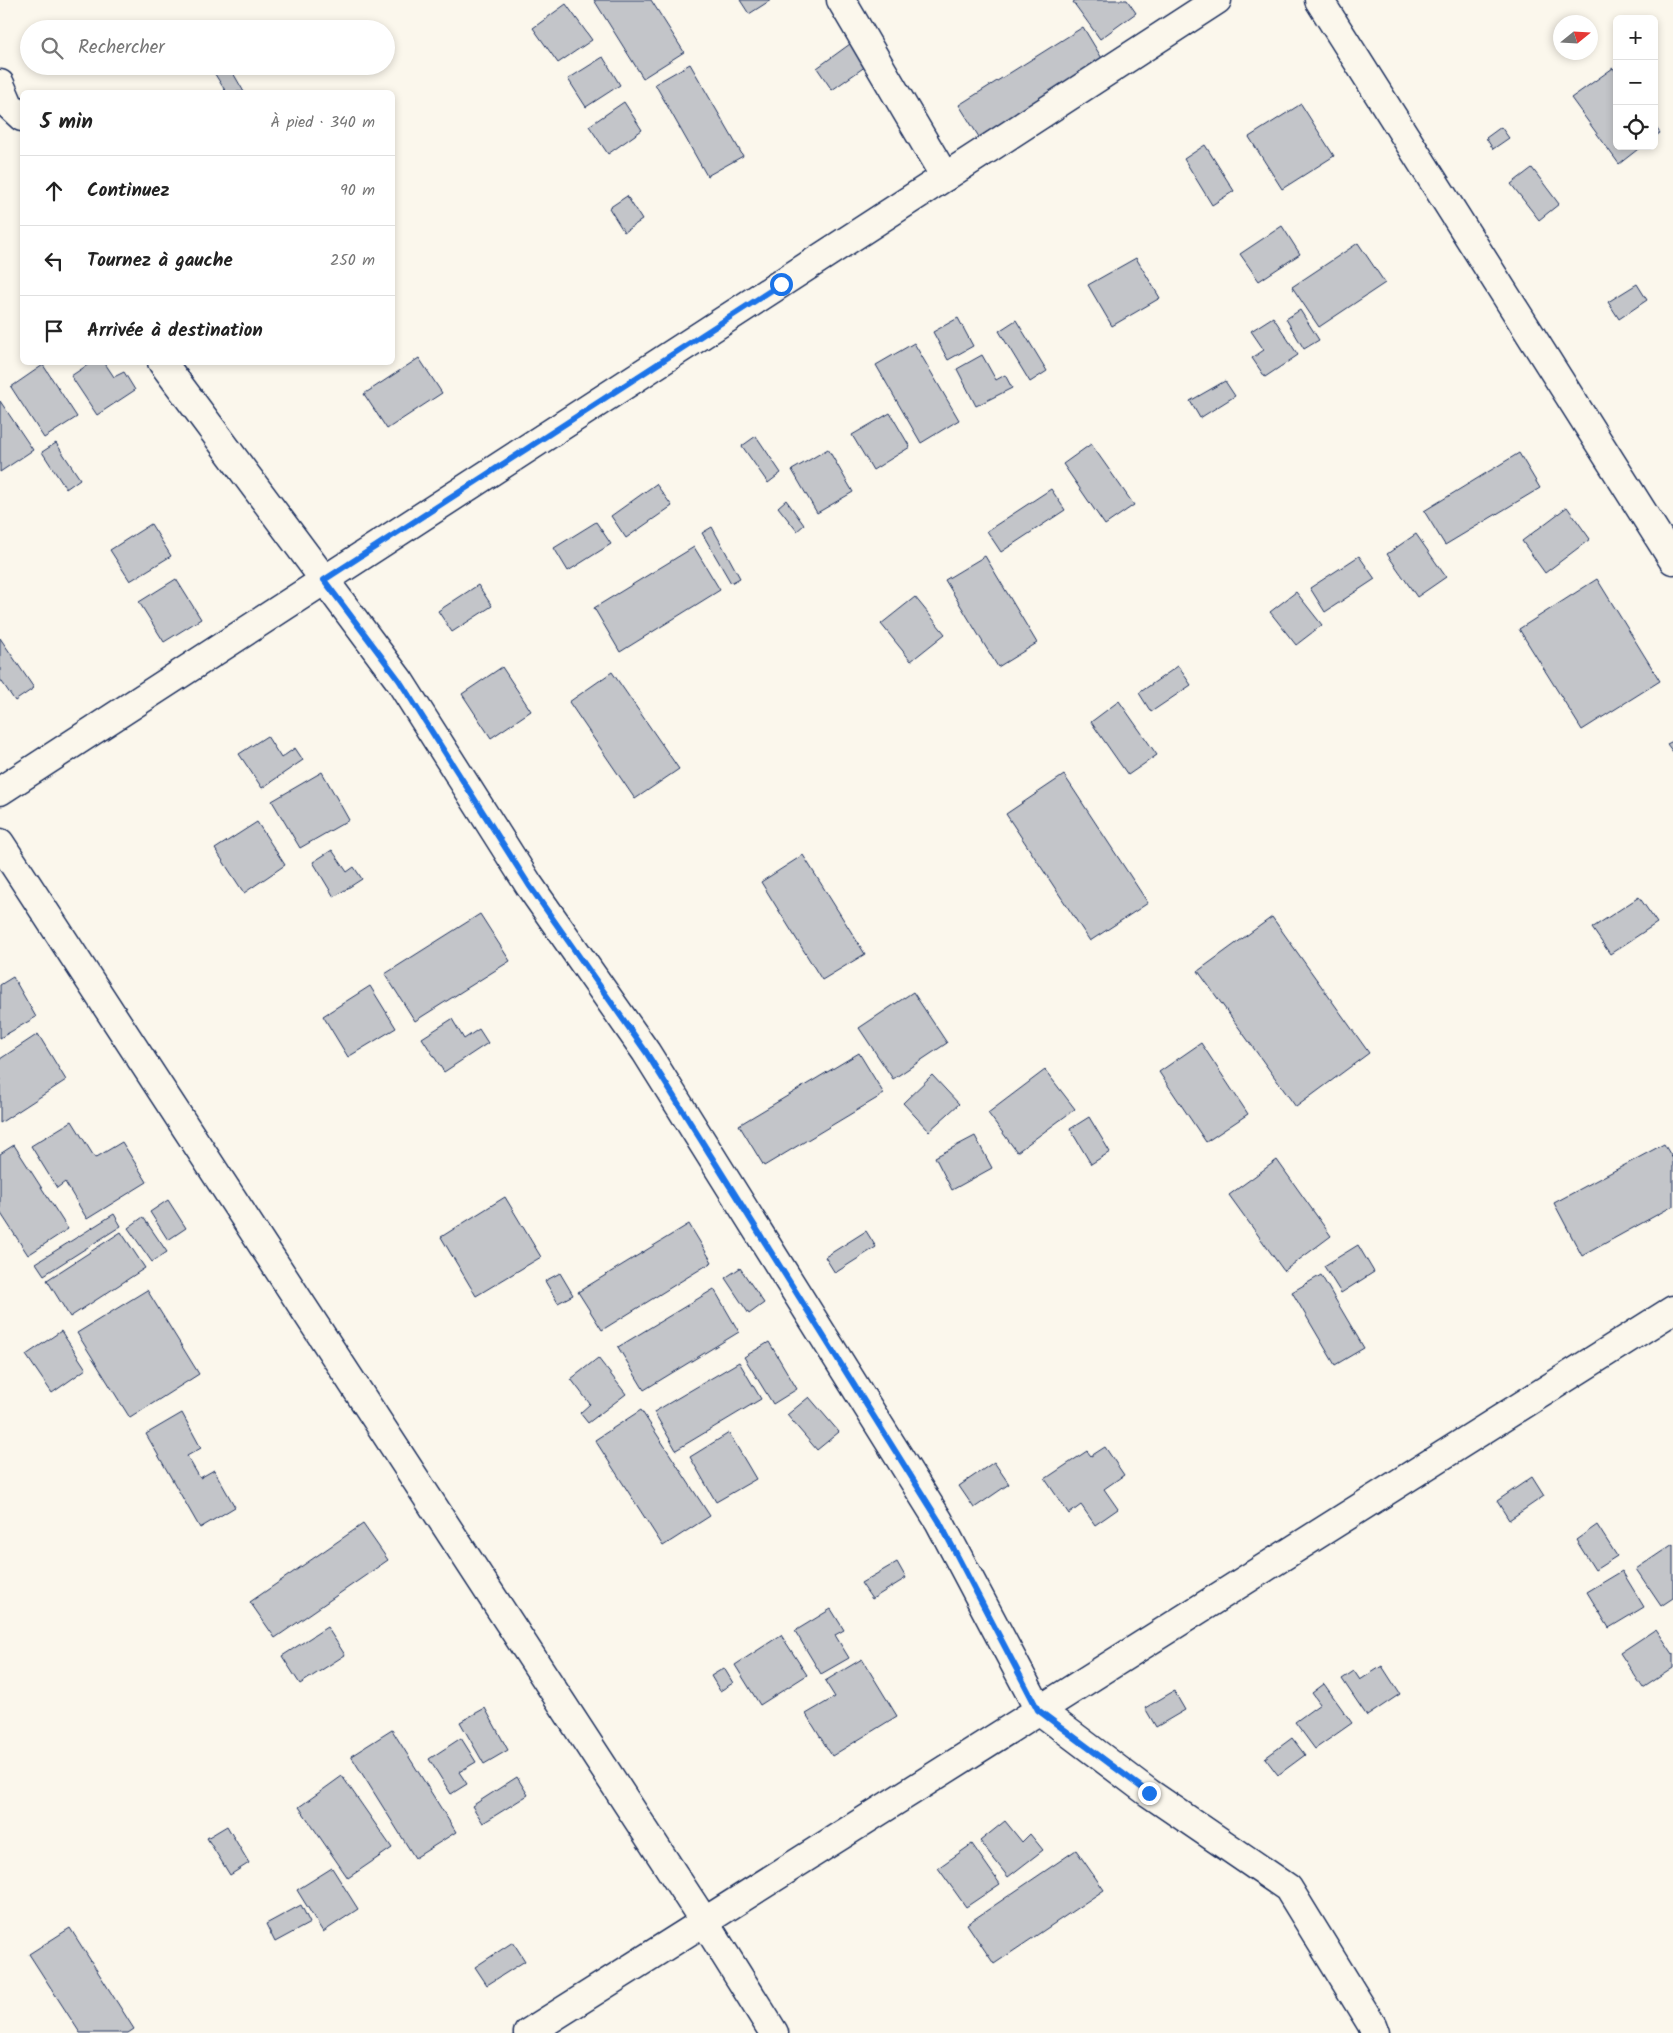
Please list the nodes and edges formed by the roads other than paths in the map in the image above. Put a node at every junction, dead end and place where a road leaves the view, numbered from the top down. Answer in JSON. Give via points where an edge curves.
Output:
{"nodes":[{"id":1,"x":841,"y":0,"type":"edge"},
{"id":2,"x":1217,"y":0,"type":"edge"},
{"id":3,"x":1319,"y":0,"type":"edge"},
{"id":4,"x":0,"y":84,"type":"edge"},
{"id":5,"x":20,"y":116,"type":"edge"},
{"id":6,"x":945,"y":177,"type":"junction"},
{"id":7,"x":164,"y":365,"type":"edge"},
{"id":8,"x":1673,"y":560,"type":"edge"},
{"id":9,"x":324,"y":580,"type":"junction"},
{"id":10,"x":0,"y":790,"type":"edge"},
{"id":11,"x":0,"y":843,"type":"edge"},
{"id":12,"x":1673,"y":1310,"type":"edge"},
{"id":13,"x":1038,"y":1710,"type":"junction"},
{"id":14,"x":704,"y":1921,"type":"junction"},
{"id":15,"x":528,"y":2033,"type":"edge"},
{"id":16,"x":774,"y":2033,"type":"edge"},
{"id":17,"x":1375,"y":2033,"type":"edge"}],
"edges":[{"from":1,"to":6,"type":"street"},
{"from":2,"to":6,"type":"street"},
{"from":3,"to":8,"type":"street"},
{"from":4,"to":5,"type":"street","via":[[9,105]]},
{"from":6,"to":9,"type":"street"},
{"from":7,"to":9,"type":"street"},
{"from":9,"to":10,"type":"street"},
{"from":9,"to":13,"type":"street","via":[[399,680],[529,885],[646,1052],[939,1521]]},
{"from":11,"to":14,"type":"street"},
{"from":12,"to":13,"type":"street"},
{"from":13,"to":14,"type":"street"},
{"from":13,"to":17,"type":"street","via":[[1149,1793],[1288,1888]]},
{"from":14,"to":15,"type":"street"},
{"from":14,"to":16,"type":"street"}]}
